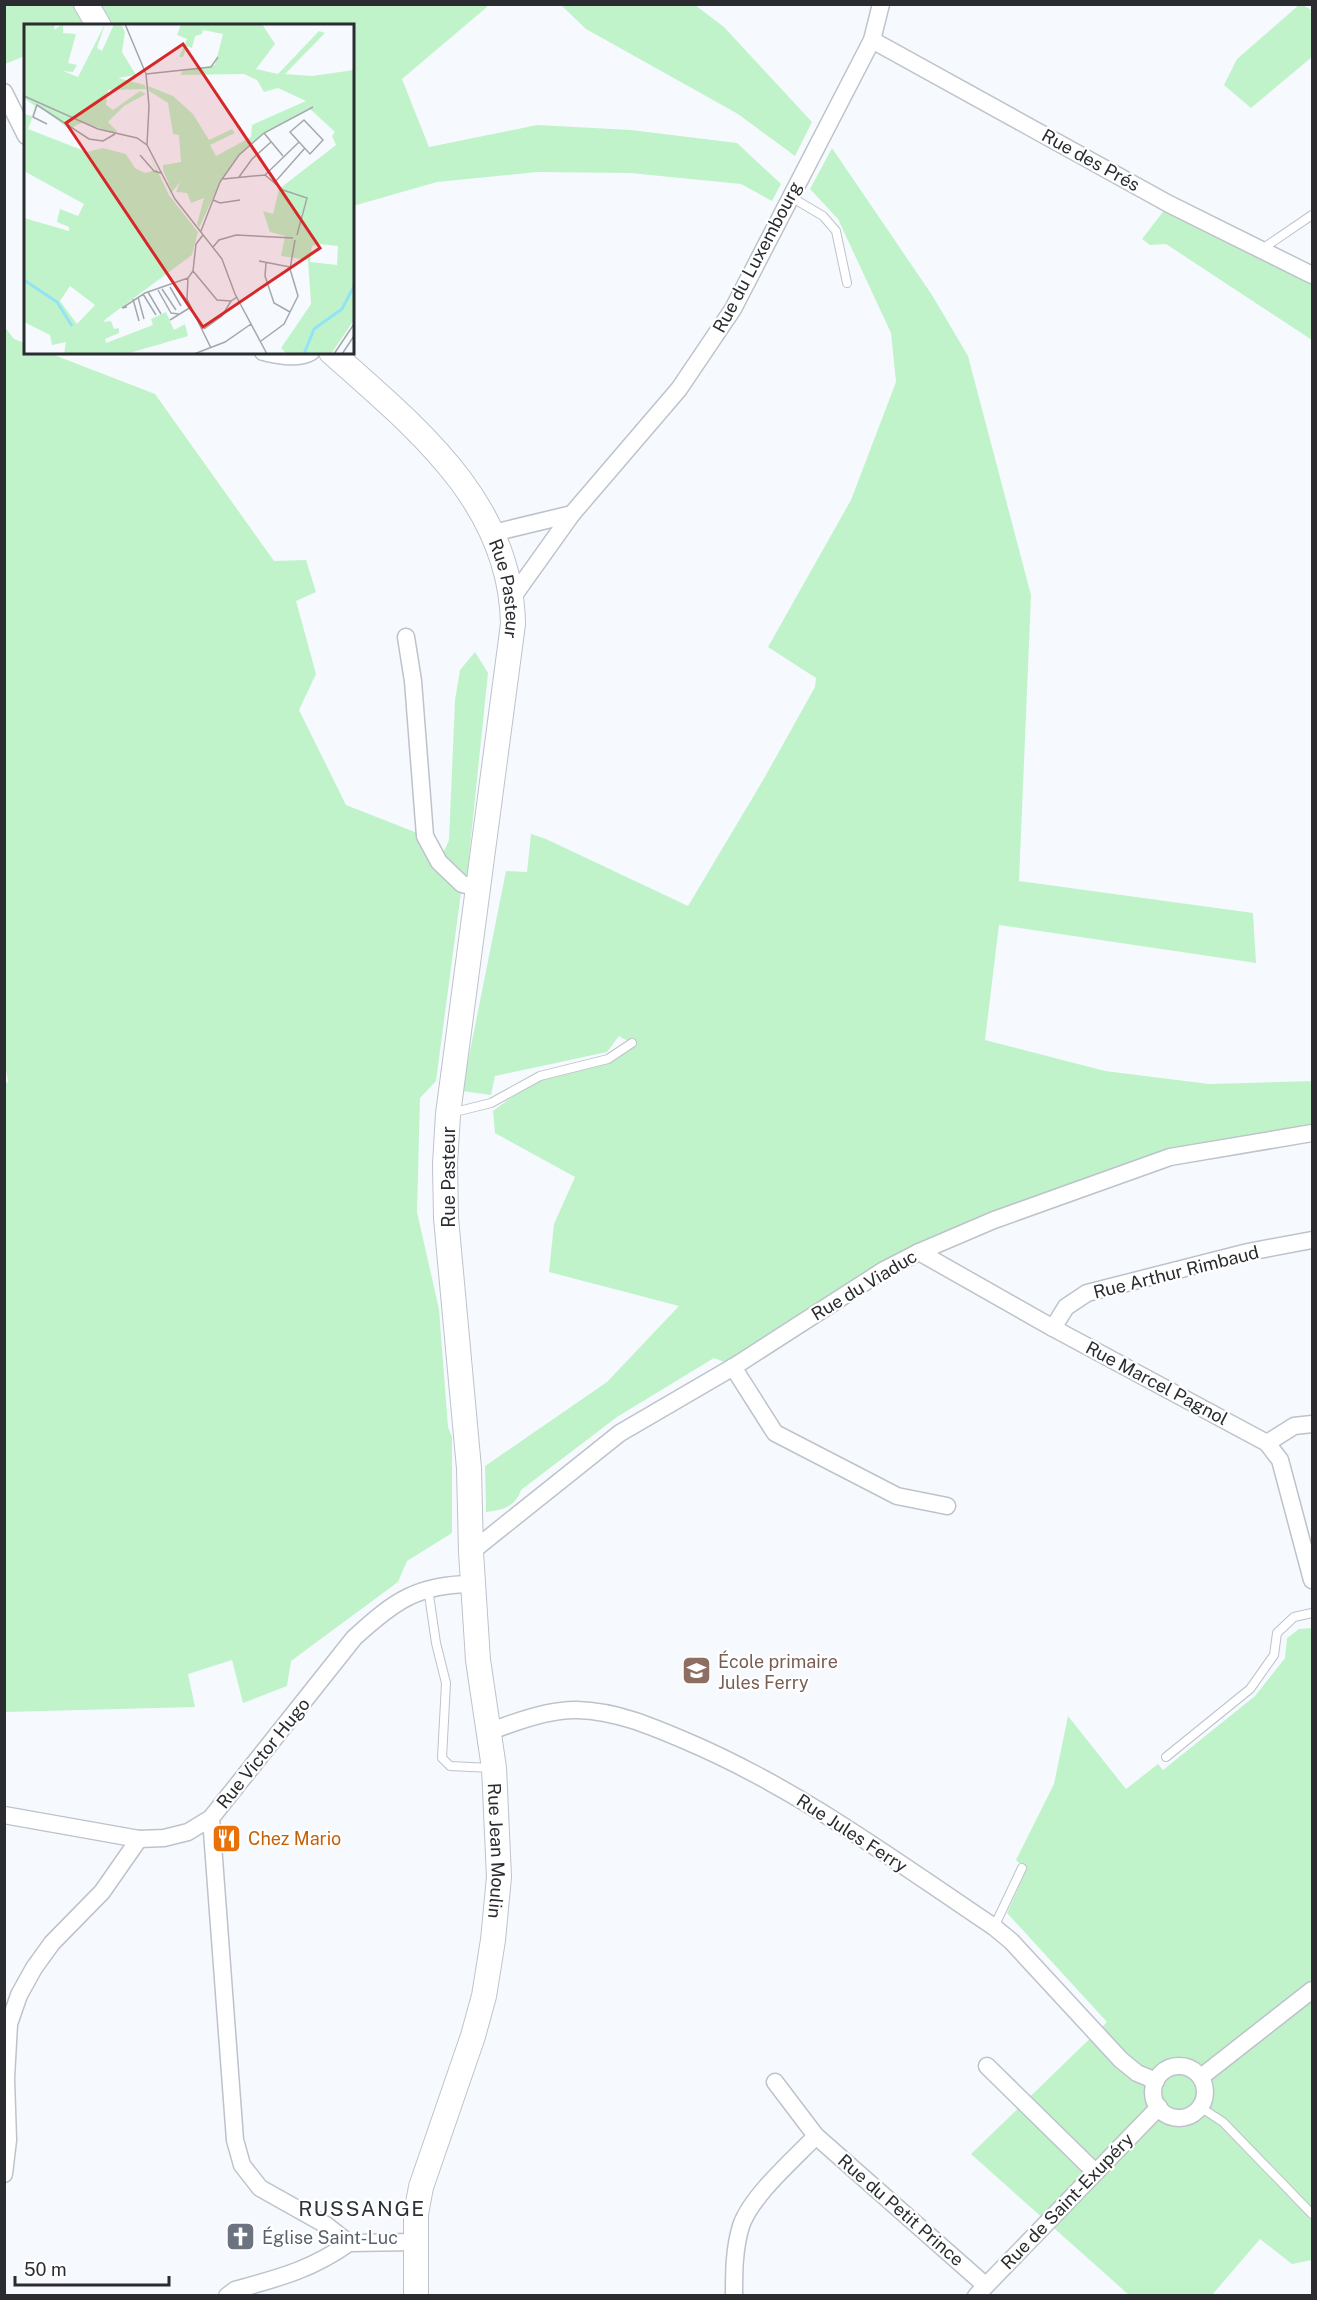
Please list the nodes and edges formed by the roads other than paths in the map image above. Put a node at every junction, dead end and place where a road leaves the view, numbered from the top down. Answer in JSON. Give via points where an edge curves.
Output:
{"nodes":[{"id":1,"x":86,"y":4,"type":"edge"},
{"id":2,"x":881,"y":4,"type":"edge"},
{"id":3,"x":98,"y":24,"type":"edge"},
{"id":4,"x":872,"y":40,"type":"junction"},
{"id":5,"x":4,"y":92,"type":"edge"},
{"id":6,"x":24,"y":132,"type":"edge"},
{"id":7,"x":790,"y":197,"type":"junction"},
{"id":8,"x":1312,"y":215,"type":"edge"},
{"id":9,"x":1262,"y":250,"type":"junction"},
{"id":10,"x":1312,"y":274,"type":"edge"},
{"id":11,"x":847,"y":283,"type":"dead end"},
{"id":12,"x":274,"y":354,"type":"edge"},
{"id":13,"x":308,"y":354,"type":"edge"},
{"id":14,"x":333,"y":354,"type":"edge"},
{"id":15,"x":572,"y":514,"type":"junction"},
{"id":16,"x":493,"y":533,"type":"junction"},
{"id":17,"x":512,"y":598,"type":"junction"},
{"id":18,"x":406,"y":637,"type":"dead end"},
{"id":19,"x":479,"y":888,"type":"junction"},
{"id":20,"x":632,"y":1043,"type":"dead end"},
{"id":21,"x":448,"y":1114,"type":"junction"},
{"id":22,"x":1312,"y":1133,"type":"edge"},
{"id":23,"x":1312,"y":1240,"type":"edge"},
{"id":24,"x":919,"y":1252,"type":"junction"},
{"id":25,"x":1053,"y":1328,"type":"junction"},
{"id":26,"x":733,"y":1367,"type":"junction"},
{"id":27,"x":1312,"y":1424,"type":"edge"},
{"id":28,"x":1267,"y":1443,"type":"junction"},
{"id":29,"x":469,"y":1468,"type":"joint"},
{"id":30,"x":947,"y":1506,"type":"dead end"},
{"id":31,"x":471,"y":1552,"type":"junction"},
{"id":32,"x":1310,"y":1552,"type":"edge"},
{"id":33,"x":1312,"y":1580,"type":"edge"},
{"id":34,"x":473,"y":1584,"type":"junction"},
{"id":35,"x":428,"y":1588,"type":"junction"},
{"id":36,"x":1312,"y":1612,"type":"edge"},
{"id":37,"x":489,"y":1732,"type":"junction"},
{"id":38,"x":1166,"y":1758,"type":"dead end"},
{"id":39,"x":495,"y":1768,"type":"junction"},
{"id":40,"x":4,"y":1815,"type":"edge"},
{"id":41,"x":211,"y":1818,"type":"junction"},
{"id":42,"x":139,"y":1839,"type":"junction"},
{"id":43,"x":1022,"y":1868,"type":"dead end"},
{"id":44,"x":994,"y":1927,"type":"junction"},
{"id":45,"x":1312,"y":1990,"type":"edge"},
{"id":46,"x":7,"y":2024,"type":"edge"},
{"id":47,"x":987,"y":2066,"type":"dead end"},
{"id":48,"x":1201,"y":2077,"type":"junction"},
{"id":49,"x":5,"y":2078,"type":"edge"},
{"id":50,"x":1156,"y":2081,"type":"junction"},
{"id":51,"x":775,"y":2082,"type":"dead end"},
{"id":52,"x":1159,"y":2107,"type":"junction"},
{"id":53,"x":1200,"y":2107,"type":"junction"},
{"id":54,"x":816,"y":2136,"type":"junction"},
{"id":55,"x":1095,"y":2172,"type":"junction"},
{"id":56,"x":4,"y":2174,"type":"edge"},
{"id":57,"x":1312,"y":2214,"type":"edge"},
{"id":58,"x":415,"y":2242,"type":"junction"},
{"id":59,"x":349,"y":2243,"type":"junction"},
{"id":60,"x":981,"y":2290,"type":"edge"},
{"id":61,"x":227,"y":2295,"type":"edge"},
{"id":62,"x":416,"y":2295,"type":"edge"},
{"id":63,"x":734,"y":2295,"type":"edge"}],
"edges":[{"from":1,"to":3,"type":"main road"},
{"from":2,"to":4,"type":"street","name":"Rue du Luxembourg"},
{"from":4,"to":7,"type":"street","name":"Rue du Luxembourg"},
{"from":4,"to":9,"type":"street","name":"Rue des Prés","via":[[1169,204]]},
{"from":5,"to":6,"type":"street"},
{"from":7,"to":11,"type":"lane","via":[[823,216],[836,231]]},
{"from":7,"to":15,"type":"street","name":"Rue du Luxembourg","via":[[733,309],[679,388]]},
{"from":8,"to":9,"type":"lane"},
{"from":9,"to":10,"type":"street","name":"Rue des Prés"},
{"from":12,"to":13,"type":"street"},
{"from":14,"to":16,"type":"main road","name":"Rue Pasteur","via":[[440,454],[469,491]]},
{"from":15,"to":16,"type":"street"},
{"from":15,"to":17,"type":"street","name":"Rue du Luxembourg"},
{"from":16,"to":17,"type":"main road","name":"Rue Pasteur"},
{"from":17,"to":19,"type":"main road","name":"Rue Pasteur","via":[[513,624]]},
{"from":18,"to":19,"type":"street","via":[[425,837],[439,862],[462,884]]},
{"from":19,"to":21,"type":"main road","name":"Rue Pasteur"},
{"from":20,"to":21,"type":"lane","via":[[608,1059],[540,1076],[491,1103]]},
{"from":21,"to":29,"type":"main road","name":"Rue Pasteur","via":[[446,1218]]},
{"from":22,"to":24,"type":"street","name":"Rue du Viaduc","via":[[1170,1157],[994,1220]]},
{"from":23,"to":25,"type":"street","name":"Rue Arthur Rimbaud","via":[[1087,1293],[1066,1307]]},
{"from":24,"to":25,"type":"street","name":"Rue Marcel Pagnol"},
{"from":24,"to":26,"type":"street","name":"Rue du Viaduc","via":[[884,1270]]},
{"from":25,"to":28,"type":"street","name":"Rue Marcel Pagnol"},
{"from":26,"to":30,"type":"street","via":[[776,1433],[897,1496]]},
{"from":26,"to":31,"type":"street","name":"Rue du Viaduc","via":[[620,1433]]},
{"from":27,"to":28,"type":"street","via":[[1294,1426]]},
{"from":28,"to":32,"type":"street","via":[[1280,1460]]},
{"from":29,"to":31,"type":"main road","name":"Rue Jean Moulin"},
{"from":31,"to":34,"type":"main road","name":"Rue Jean Moulin"},
{"from":32,"to":33,"type":"street"},
{"from":34,"to":35,"type":"street","name":"Rue Victor Hugo"},
{"from":34,"to":37,"type":"main road","name":"Rue Jean Moulin","via":[[477,1660]]},
{"from":35,"to":39,"type":"lane","via":[[446,1683],[442,1758],[450,1766]]},
{"from":35,"to":41,"type":"street","name":"Rue Victor Hugo","via":[[398,1602],[354,1638]]},
{"from":36,"to":38,"type":"lane","via":[[1294,1617],[1277,1633],[1274,1655],[1250,1689]]},
{"from":37,"to":39,"type":"main road","name":"Rue Jean Moulin"},
{"from":37,"to":44,"type":"street","name":"Rue Jules Ferry","via":[[523,1719],[575,1710],[613,1714],[648,1725],[729,1759],[806,1801]]},
{"from":39,"to":58,"type":"main road","name":"Rue Jean Moulin","via":[[500,1877],[494,1940],[473,2036],[421,2187]]},
{"from":40,"to":42,"type":"street"},
{"from":41,"to":42,"type":"street","via":[[188,1832]]},
{"from":41,"to":59,"type":"street","name":"Rue Victor Hugo","via":[[235,2140],[242,2165],[260,2188],[326,2225]]},
{"from":42,"to":46,"type":"street","via":[[102,1892],[52,1943],[34,1968]]},
{"from":43,"to":44,"type":"lane"},
{"from":44,"to":50,"type":"street","name":"Rue Jules Ferry","via":[[1121,2060]]},
{"from":45,"to":48,"type":"street"},
{"from":46,"to":49,"type":"street"},
{"from":47,"to":55,"type":"street"},
{"from":48,"to":50,"type":"street","via":[[1177,2066],[1168,2068]]},
{"from":48,"to":53,"type":"street","via":[[1205,2097]]},
{"from":49,"to":56,"type":"street","via":[[8,2140]]},
{"from":50,"to":52,"type":"street","via":[[1155,2099]]},
{"from":51,"to":54,"type":"street","name":"Rue du Petit Prince"},
{"from":52,"to":53,"type":"street","via":[[1175,2117],[1184,2117]]},
{"from":52,"to":55,"type":"street","name":"Rue de Saint-Exupéry"},
{"from":53,"to":57,"type":"lane","via":[[1223,2122]]},
{"from":54,"to":60,"type":"street","name":"Rue du Petit Prince"},
{"from":54,"to":63,"type":"street","via":[[756,2199],[742,2224],[734,2257]]},
{"from":55,"to":60,"type":"street","name":"Rue de Saint-Exupéry"},
{"from":58,"to":59,"type":"street"},
{"from":58,"to":62,"type":"main road","name":"Rue Jean Moulin"},
{"from":59,"to":61,"type":"street","via":[[301,2271]]}]}
